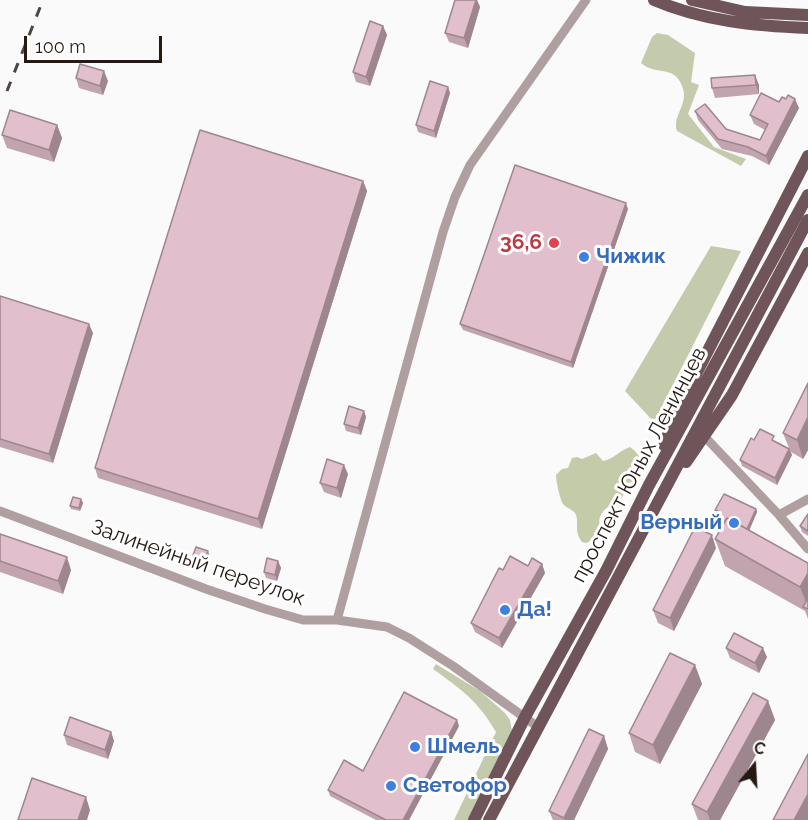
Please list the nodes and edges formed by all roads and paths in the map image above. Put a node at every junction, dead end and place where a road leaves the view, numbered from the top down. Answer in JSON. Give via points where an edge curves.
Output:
{"nodes":[{"id":1,"x":586,"y":0,"type":"edge"},
{"id":2,"x":654,"y":0,"type":"edge"},
{"id":3,"x":692,"y":0,"type":"edge"},
{"id":4,"x":808,"y":15,"type":"edge"},
{"id":5,"x":808,"y":28,"type":"edge"},
{"id":6,"x":808,"y":156,"type":"edge"},
{"id":7,"x":808,"y":195,"type":"edge"},
{"id":8,"x":808,"y":220,"type":"edge"},
{"id":9,"x":808,"y":253,"type":"edge"},
{"id":10,"x":705,"y":437,"type":"junction"},
{"id":11,"x":649,"y":485,"type":"junction"},
{"id":12,"x":663,"y":495,"type":"junction"},
{"id":13,"x":808,"y":499,"type":"edge"},
{"id":14,"x":0,"y":511,"type":"edge"},
{"id":15,"x":779,"y":515,"type":"junction"},
{"id":16,"x":808,"y":549,"type":"edge"},
{"id":17,"x":337,"y":620,"type":"junction"},
{"id":18,"x":525,"y":717,"type":"junction"},
{"id":19,"x":538,"y":727,"type":"junction"},
{"id":20,"x":474,"y":820,"type":"edge"},
{"id":21,"x":489,"y":820,"type":"edge"}],
"edges":[{"from":1,"to":17,"type":"street","via":[[494,129],[455,196]]},
{"from":2,"to":5,"type":"main road","via":[[723,21]]},
{"from":3,"to":4,"type":"main road","via":[[745,12]]},
{"from":6,"to":11,"type":"main road","via":[[679,406]]},
{"from":7,"to":11,"type":"main road","name":"проспект Юных Ленинцев"},
{"from":8,"to":12,"type":"main road","name":"проспект Юных Ленинцев"},
{"from":9,"to":10,"type":"main road","via":[[732,395]]},
{"from":10,"to":12,"type":"main road"},
{"from":10,"to":15,"type":"street"},
{"from":11,"to":18,"type":"main road","name":"проспект Юных Ленинцев"},
{"from":12,"to":19,"type":"main road","name":"проспект Юных Ленинцев"},
{"from":13,"to":15,"type":"street"},
{"from":14,"to":17,"type":"street","name":"Залинейный переулок","via":[[265,609],[303,620]]},
{"from":15,"to":16,"type":"street"},
{"from":17,"to":18,"type":"street","name":"Залинейный переулок","via":[[387,627],[453,666]]},
{"from":18,"to":19,"type":"street","name":"Залинейный переулок"},
{"from":18,"to":20,"type":"main road","name":"проспект Юных Ленинцев"},
{"from":19,"to":21,"type":"main road","name":"проспект Юных Ленинцев"}]}
